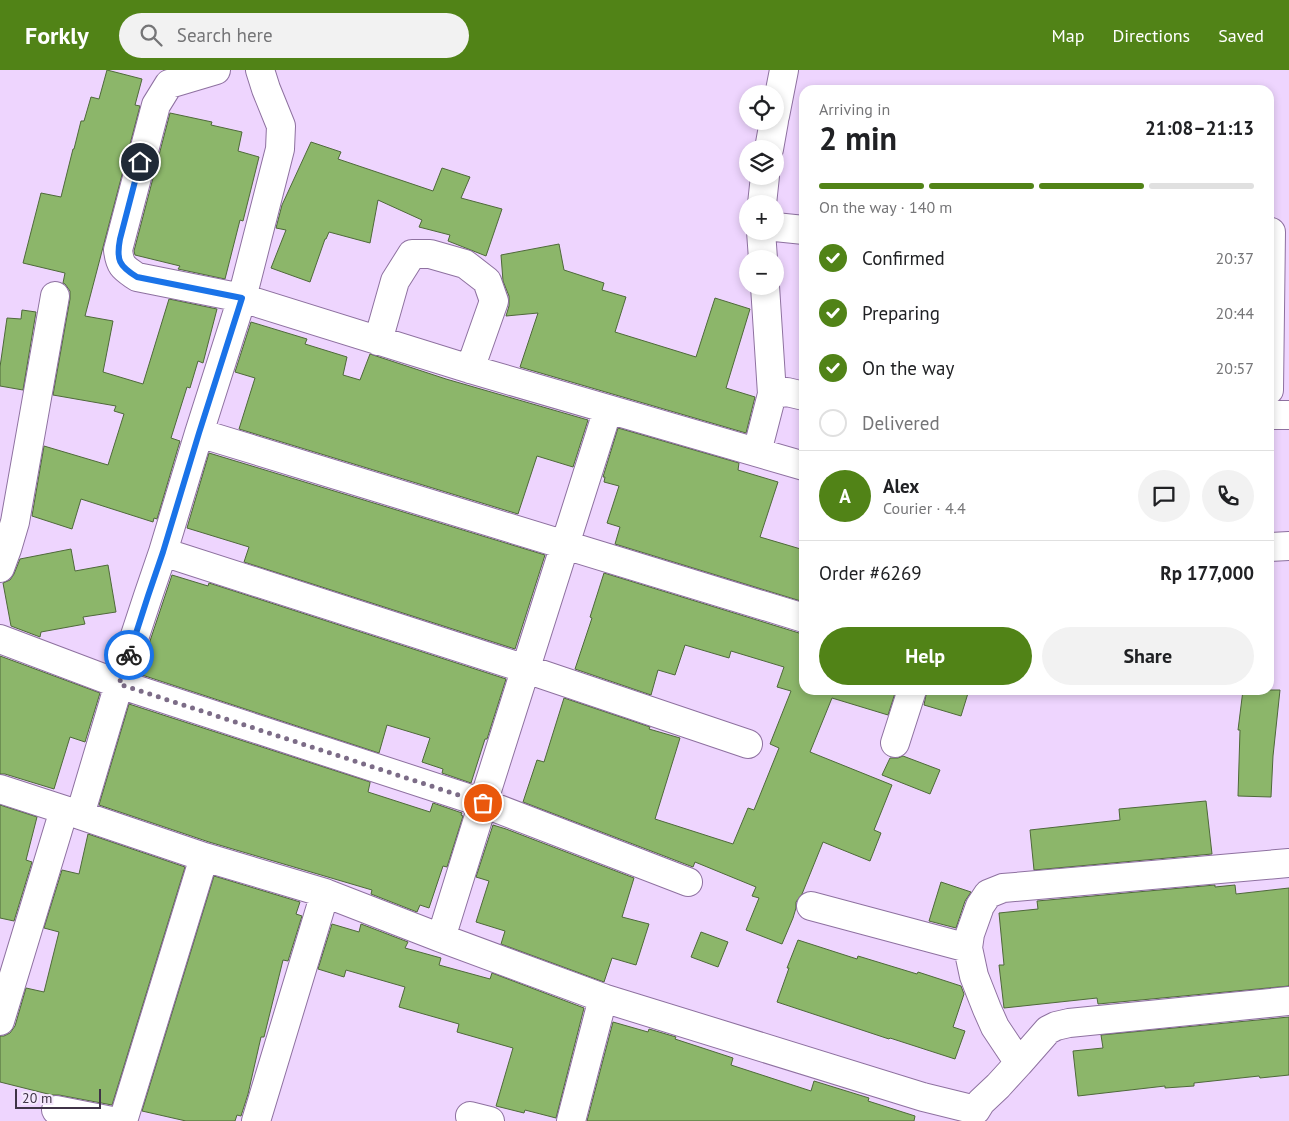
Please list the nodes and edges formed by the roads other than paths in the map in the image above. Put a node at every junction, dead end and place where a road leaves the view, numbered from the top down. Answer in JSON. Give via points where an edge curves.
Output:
{"nodes":[{"id":1,"x":216,"y":70,"type":"edge"},
{"id":2,"x":260,"y":70,"type":"edge"},
{"id":3,"x":784,"y":70,"type":"edge"},
{"id":4,"x":781,"y":85,"type":"edge"},
{"id":5,"x":784,"y":228,"type":"edge"},
{"id":6,"x":799,"y":229,"type":"edge"},
{"id":7,"x":766,"y":295,"type":"edge"},
{"id":8,"x":55,"y":296,"type":"dead end"},
{"id":9,"x":242,"y":298,"type":"junction"},
{"id":10,"x":378,"y":341,"type":"junction"},
{"id":11,"x":470,"y":369,"type":"junction"},
{"id":12,"x":772,"y":394,"type":"junction"},
{"id":13,"x":799,"y":395,"type":"edge"},
{"id":14,"x":608,"y":409,"type":"junction"},
{"id":15,"x":1274,"y":415,"type":"edge"},
{"id":16,"x":1289,"y":415,"type":"edge"},
{"id":17,"x":199,"y":433,"type":"junction"},
{"id":18,"x":757,"y":452,"type":"junction"},
{"id":19,"x":799,"y":465,"type":"edge"},
{"id":20,"x":564,"y":546,"type":"junction"},
{"id":21,"x":1289,"y":546,"type":"edge"},
{"id":22,"x":1274,"y":547,"type":"edge"},
{"id":23,"x":163,"y":552,"type":"junction"},
{"id":24,"x":0,"y":568,"type":"edge"},
{"id":25,"x":799,"y":616,"type":"edge"},
{"id":26,"x":0,"y":639,"type":"edge"},
{"id":27,"x":526,"y":669,"type":"junction"},
{"id":28,"x":119,"y":684,"type":"junction"},
{"id":29,"x":910,"y":695,"type":"edge"},
{"id":30,"x":895,"y":742,"type":"dead end"},
{"id":31,"x":748,"y":744,"type":"dead end"},
{"id":32,"x":0,"y":789,"type":"edge"},
{"id":33,"x":483,"y":803,"type":"junction"},
{"id":34,"x":72,"y":812,"type":"junction"},
{"id":35,"x":204,"y":857,"type":"junction"},
{"id":36,"x":1289,"y":863,"type":"edge"},
{"id":37,"x":688,"y":882,"type":"dead end"},
{"id":38,"x":325,"y":892,"type":"junction"},
{"id":39,"x":811,"y":906,"type":"dead end"},
{"id":40,"x":441,"y":938,"type":"junction"},
{"id":41,"x":968,"y":948,"type":"junction"},
{"id":42,"x":604,"y":998,"type":"junction"},
{"id":43,"x":1289,"y":1001,"type":"edge"},
{"id":44,"x":0,"y":1021,"type":"edge"},
{"id":45,"x":1019,"y":1063,"type":"junction"},
{"id":46,"x":56,"y":1110,"type":"dead end"},
{"id":47,"x":974,"y":1116,"type":"edge"},
{"id":48,"x":112,"y":1121,"type":"edge"},
{"id":49,"x":123,"y":1121,"type":"edge"},
{"id":50,"x":256,"y":1121,"type":"edge"},
{"id":51,"x":571,"y":1121,"type":"edge"}],
"edges":[{"from":1,"to":9,"type":"street","via":[[169,84],[156,105],[118,250],[119,262],[137,277]]},
{"from":2,"to":9,"type":"street","via":[[280,126],[280,149]]},
{"from":3,"to":4,"type":"street"},
{"from":5,"to":6,"type":"street"},
{"from":7,"to":12,"type":"street"},
{"from":8,"to":24,"type":"street","via":[[14,522]]},
{"from":9,"to":10,"type":"street"},
{"from":9,"to":17,"type":"street"},
{"from":10,"to":11,"type":"street"},
{"from":10,"to":11,"type":"street","via":[[395,281],[412,254],[430,254],[465,264],[487,281],[494,301]]},
{"from":11,"to":14,"type":"street"},
{"from":12,"to":13,"type":"street"},
{"from":12,"to":18,"type":"street"},
{"from":14,"to":18,"type":"street"},
{"from":14,"to":20,"type":"street"},
{"from":15,"to":16,"type":"street"},
{"from":17,"to":20,"type":"street"},
{"from":17,"to":23,"type":"street"},
{"from":18,"to":19,"type":"street"},
{"from":20,"to":25,"type":"street"},
{"from":20,"to":27,"type":"street"},
{"from":21,"to":22,"type":"street"},
{"from":23,"to":27,"type":"street"},
{"from":23,"to":28,"type":"street"},
{"from":26,"to":28,"type":"street"},
{"from":27,"to":31,"type":"street"},
{"from":27,"to":33,"type":"street"},
{"from":28,"to":33,"type":"street"},
{"from":28,"to":34,"type":"street"},
{"from":29,"to":30,"type":"street"},
{"from":32,"to":34,"type":"street"},
{"from":33,"to":37,"type":"street"},
{"from":33,"to":40,"type":"street"},
{"from":34,"to":35,"type":"street"},
{"from":34,"to":44,"type":"street"},
{"from":35,"to":38,"type":"street"},
{"from":35,"to":49,"type":"street"},
{"from":36,"to":41,"type":"street","via":[[1003,888],[988,894],[980,906]]},
{"from":38,"to":40,"type":"street"},
{"from":38,"to":50,"type":"street"},
{"from":39,"to":41,"type":"street"},
{"from":40,"to":42,"type":"street"},
{"from":41,"to":45,"type":"street","via":[[974,976],[987,1009]]},
{"from":42,"to":47,"type":"street","via":[[923,1097]]},
{"from":42,"to":51,"type":"street"},
{"from":43,"to":45,"type":"street","via":[[1069,1023],[1048,1030]]},
{"from":45,"to":47,"type":"street","via":[[981,1102]]},
{"from":46,"to":48,"type":"street"}]}
